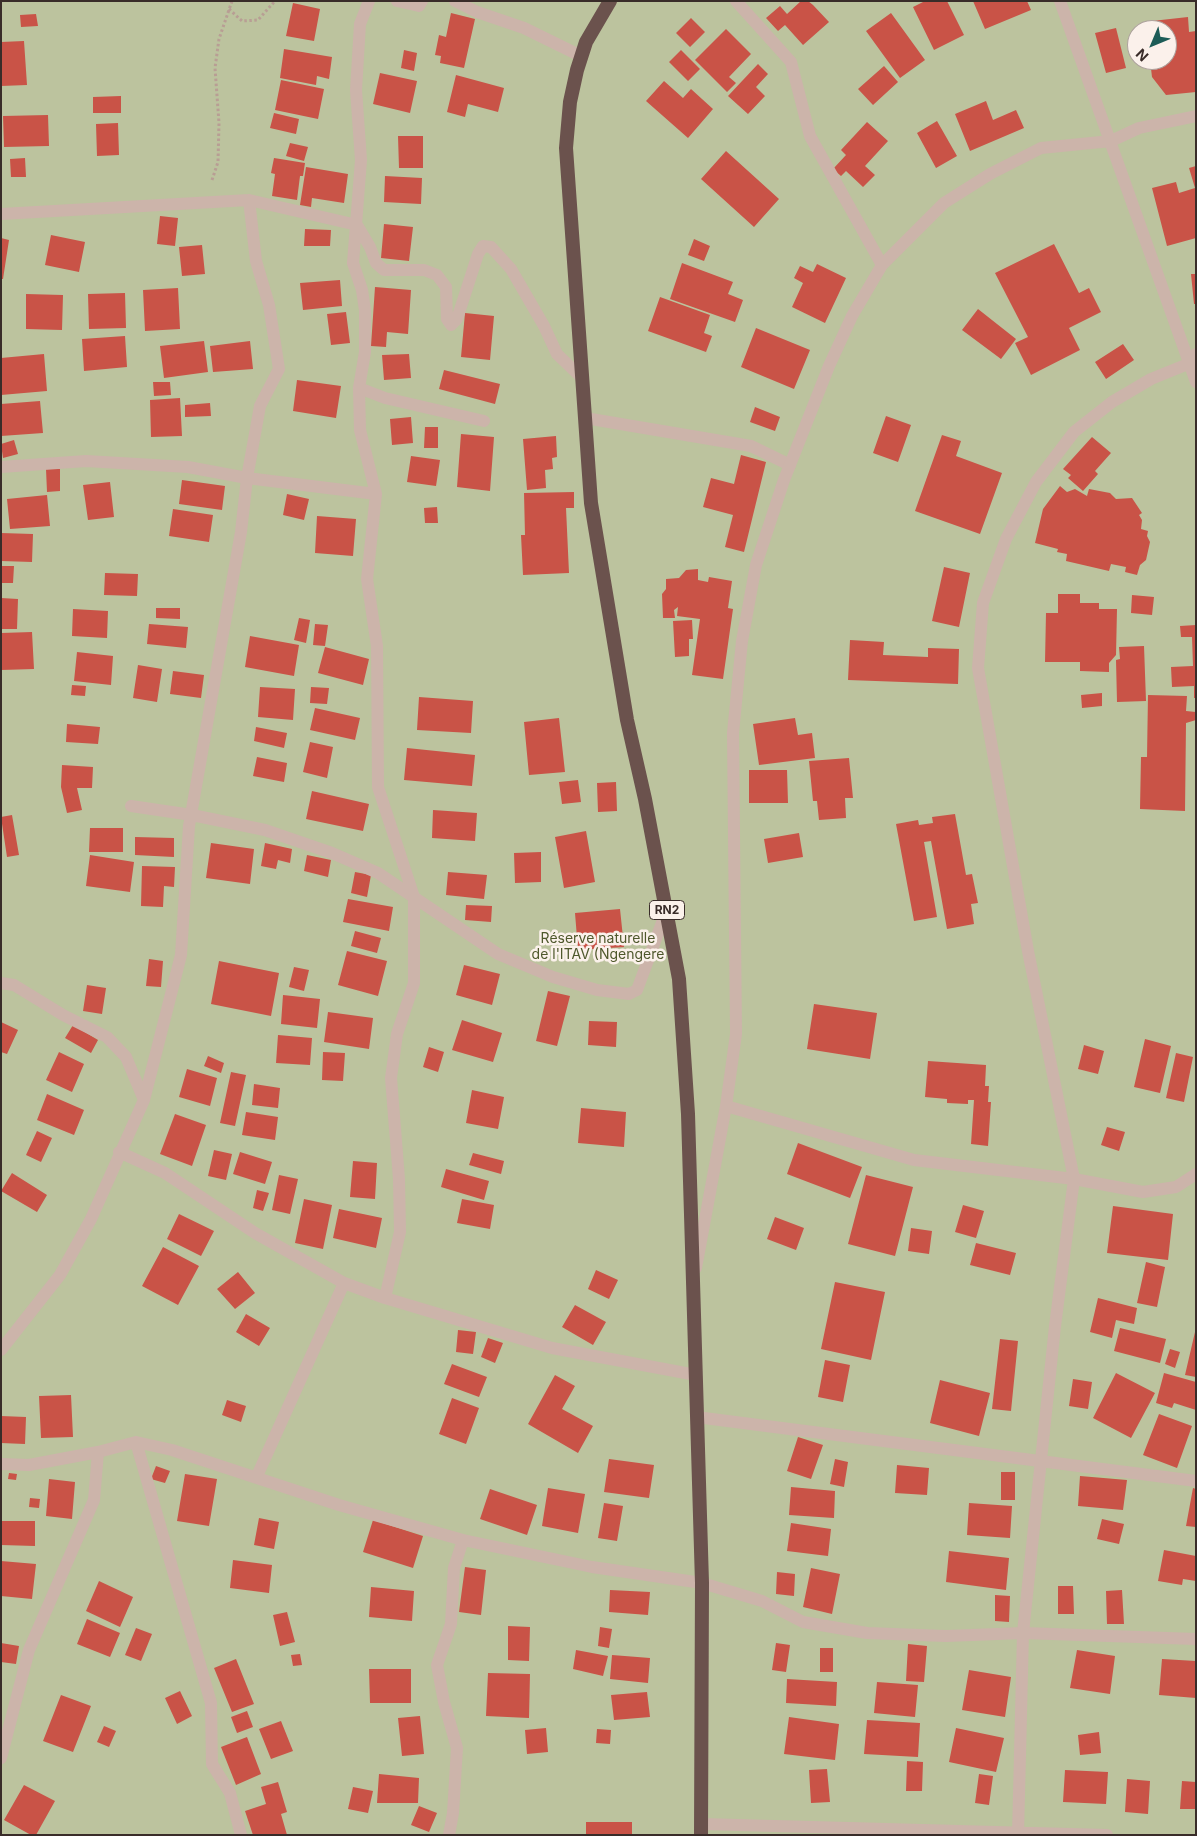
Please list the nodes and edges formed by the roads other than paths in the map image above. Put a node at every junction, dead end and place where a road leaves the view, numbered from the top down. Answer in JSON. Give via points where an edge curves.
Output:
{"nodes":[{"id":1,"x":369,"y":1,"type":"edge"},
{"id":2,"x":397,"y":1,"type":"edge"},
{"id":3,"x":422,"y":1,"type":"edge"},
{"id":4,"x":455,"y":1,"type":"edge"},
{"id":5,"x":610,"y":1,"type":"edge"},
{"id":6,"x":736,"y":1,"type":"edge"},
{"id":7,"x":1060,"y":1,"type":"edge"},
{"id":8,"x":581,"y":56,"type":"junction"},
{"id":9,"x":1196,"y":116,"type":"edge"},
{"id":10,"x":1111,"y":141,"type":"junction"},
{"id":11,"x":249,"y":200,"type":"junction"},
{"id":12,"x":1,"y":214,"type":"edge"},
{"id":13,"x":357,"y":225,"type":"junction"},
{"id":14,"x":882,"y":265,"type":"junction"},
{"id":15,"x":1192,"y":359,"type":"edge"},
{"id":16,"x":583,"y":379,"type":"junction"},
{"id":17,"x":1196,"y":382,"type":"edge"},
{"id":18,"x":359,"y":388,"type":"junction"},
{"id":19,"x":585,"y":418,"type":"junction"},
{"id":20,"x":484,"y":421,"type":"dead end"},
{"id":21,"x":790,"y":465,"type":"junction"},
{"id":22,"x":1,"y":468,"type":"edge"},
{"id":23,"x":247,"y":478,"type":"junction"},
{"id":24,"x":376,"y":494,"type":"junction"},
{"id":25,"x":131,"y":806,"type":"dead end"},
{"id":26,"x":192,"y":815,"type":"junction"},
{"id":27,"x":414,"y":897,"type":"junction"},
{"id":28,"x":667,"y":909,"type":"junction"},
{"id":29,"x":1,"y":984,"type":"edge"},
{"id":30,"x":144,"y":1100,"type":"junction"},
{"id":31,"x":726,"y":1106,"type":"junction"},
{"id":32,"x":119,"y":1152,"type":"junction"},
{"id":33,"x":1196,"y":1174,"type":"edge"},
{"id":34,"x":1074,"y":1179,"type":"junction"},
{"id":35,"x":344,"y":1283,"type":"junction"},
{"id":36,"x":692,"y":1289,"type":"junction"},
{"id":37,"x":385,"y":1298,"type":"junction"},
{"id":38,"x":1,"y":1350,"type":"edge"},
{"id":39,"x":696,"y":1375,"type":"junction"},
{"id":40,"x":696,"y":1417,"type":"junction"},
{"id":41,"x":136,"y":1442,"type":"junction"},
{"id":42,"x":98,"y":1452,"type":"junction"},
{"id":43,"x":1041,"y":1460,"type":"junction"},
{"id":44,"x":1,"y":1464,"type":"edge"},
{"id":45,"x":257,"y":1476,"type":"junction"},
{"id":46,"x":1196,"y":1481,"type":"edge"},
{"id":47,"x":462,"y":1540,"type":"junction"},
{"id":48,"x":702,"y":1583,"type":"junction"},
{"id":49,"x":1023,"y":1633,"type":"junction"},
{"id":50,"x":1196,"y":1639,"type":"edge"},
{"id":51,"x":1,"y":1758,"type":"edge"},
{"id":52,"x":701,"y":1829,"type":"edge"},
{"id":53,"x":1018,"y":1834,"type":"edge"},
{"id":54,"x":241,"y":1835,"type":"edge"},
{"id":55,"x":449,"y":1835,"type":"edge"},
{"id":56,"x":1107,"y":1835,"type":"edge"}],
"edges":[{"from":1,"to":13,"type":"street","via":[[360,24],[357,56],[361,160]]},
{"from":2,"to":3,"type":"street","via":[[419,6]]},
{"from":4,"to":8,"type":"street","via":[[524,28]]},
{"from":5,"to":8,"type":"highway","number":"RN2"},
{"from":6,"to":14,"type":"street","via":[[791,62],[810,136]]},
{"from":7,"to":10,"type":"street"},
{"from":8,"to":16,"type":"highway","number":"RN2","via":[[570,102],[566,148]]},
{"from":9,"to":10,"type":"street","via":[[1138,128]]},
{"from":10,"to":14,"type":"street","via":[[1042,148],[990,174],[944,203]]},
{"from":10,"to":15,"type":"street"},
{"from":11,"to":12,"type":"street"},
{"from":11,"to":13,"type":"street"},
{"from":11,"to":23,"type":"street","via":[[256,260],[269,305],[279,369],[260,406]]},
{"from":13,"to":16,"type":"street","via":[[376,264],[384,270],[424,270],[437,275],[446,287],[447,319],[451,325],[457,319],[478,254],[483,246],[491,247],[511,270],[557,354]]},
{"from":13,"to":18,"type":"street","via":[[353,263],[365,310],[365,352]]},
{"from":14,"to":21,"type":"street","via":[[852,316]]},
{"from":15,"to":17,"type":"street"},
{"from":15,"to":34,"type":"street","via":[[1112,402],[1074,432],[1036,482],[1006,538],[983,603],[978,668],[1028,951]]},
{"from":16,"to":19,"type":"highway","number":"RN2"},
{"from":18,"to":20,"type":"street","via":[[386,398]]},
{"from":18,"to":24,"type":"street","via":[[360,430]]},
{"from":19,"to":21,"type":"street","via":[[750,446]]},
{"from":19,"to":28,"type":"highway","number":"RN2","via":[[591,503],[604,589],[627,720]]},
{"from":21,"to":31,"type":"street","via":[[756,565],[742,641],[733,733],[736,1034]]},
{"from":22,"to":23,"type":"street","via":[[86,462],[188,467]]},
{"from":23,"to":24,"type":"street"},
{"from":23,"to":26,"type":"street","via":[[241,532]]},
{"from":24,"to":27,"type":"street","via":[[367,579],[378,646],[378,787]]},
{"from":25,"to":26,"type":"street"},
{"from":26,"to":27,"type":"street","via":[[265,830],[332,853],[378,873]]},
{"from":26,"to":30,"type":"street","via":[[181,954]]},
{"from":27,"to":28,"type":"street","via":[[498,954],[553,977],[597,990],[628,994],[637,990]]},
{"from":27,"to":37,"type":"street","via":[[414,983],[397,1034],[391,1078],[400,1232]]},
{"from":28,"to":36,"type":"highway","number":"RN2","via":[[679,978],[688,1104]]},
{"from":29,"to":30,"type":"street","via":[[14,986],[107,1037],[126,1057]]},
{"from":30,"to":32,"type":"street"},
{"from":31,"to":34,"type":"street","via":[[914,1160]]},
{"from":31,"to":36,"type":"street"},
{"from":32,"to":35,"type":"street","via":[[165,1173],[255,1233]]},
{"from":32,"to":38,"type":"street","via":[[92,1219],[60,1275]]},
{"from":33,"to":34,"type":"street","via":[[1176,1187],[1143,1192]]},
{"from":34,"to":43,"type":"street"},
{"from":35,"to":37,"type":"street"},
{"from":35,"to":45,"type":"street"},
{"from":36,"to":39,"type":"highway","number":"RN2"},
{"from":37,"to":39,"type":"street","via":[[552,1348]]},
{"from":39,"to":40,"type":"highway","number":"RN2"},
{"from":40,"to":43,"type":"street"},
{"from":40,"to":48,"type":"highway","number":"RN2"},
{"from":41,"to":42,"type":"street"},
{"from":41,"to":45,"type":"street"},
{"from":41,"to":54,"type":"street","via":[[211,1704],[212,1764],[230,1793]]},
{"from":42,"to":44,"type":"street","via":[[29,1466]]},
{"from":42,"to":51,"type":"street","via":[[94,1500],[29,1650]]},
{"from":43,"to":46,"type":"street"},
{"from":43,"to":49,"type":"street"},
{"from":45,"to":47,"type":"street","via":[[339,1505]]},
{"from":47,"to":48,"type":"street","via":[[592,1567]]},
{"from":47,"to":55,"type":"street","via":[[454,1568],[451,1624],[437,1665],[457,1748]]},
{"from":48,"to":49,"type":"street","via":[[762,1600],[803,1622],[867,1633],[946,1636]]},
{"from":48,"to":52,"type":"highway","number":"RN2"},
{"from":49,"to":50,"type":"street"},
{"from":49,"to":53,"type":"street"},
{"from":52,"to":53,"type":"street"},
{"from":53,"to":56,"type":"street"}]}
